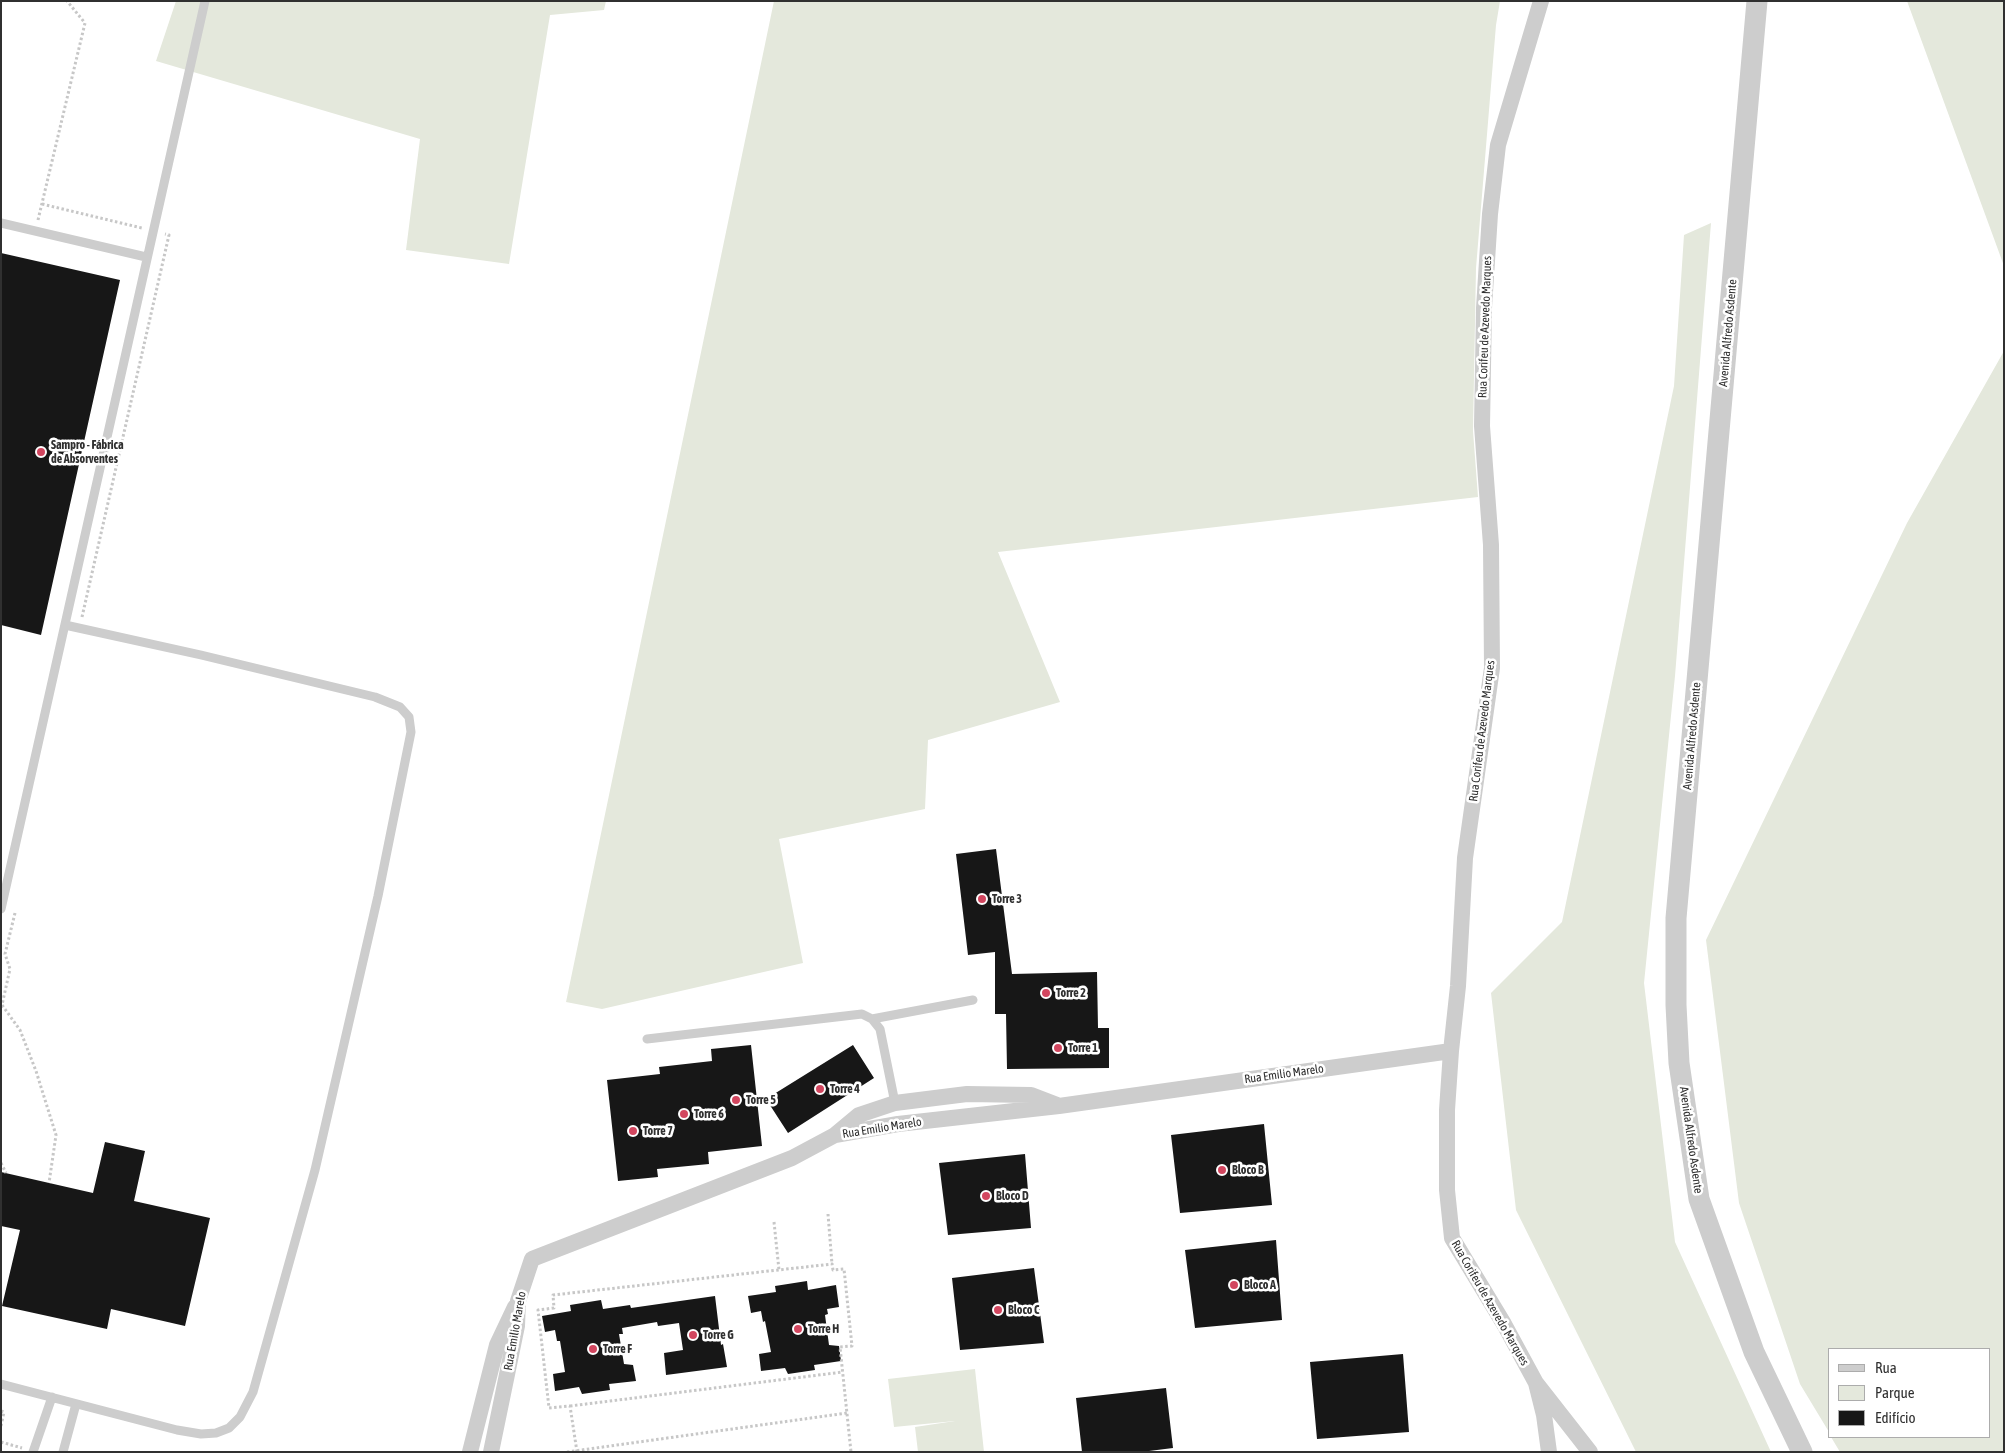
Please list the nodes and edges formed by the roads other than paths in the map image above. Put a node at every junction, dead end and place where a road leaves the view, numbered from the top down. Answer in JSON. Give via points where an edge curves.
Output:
{"nodes":[{"id":1,"x":205,"y":1,"type":"edge"},
{"id":2,"x":1541,"y":1,"type":"edge"},
{"id":3,"x":1757,"y":1,"type":"edge"},
{"id":4,"x":1,"y":223,"type":"edge"},
{"id":5,"x":146,"y":257,"type":"junction"},
{"id":6,"x":64,"y":625,"type":"junction"},
{"id":7,"x":1,"y":909,"type":"edge"},
{"id":8,"x":973,"y":1000,"type":"dead end"},
{"id":9,"x":872,"y":1019,"type":"junction"},
{"id":10,"x":647,"y":1039,"type":"dead end"},
{"id":11,"x":1451,"y":1051,"type":"junction"},
{"id":12,"x":967,"y":1094,"type":"junction"},
{"id":13,"x":895,"y":1103,"type":"junction"},
{"id":14,"x":1059,"y":1106,"type":"junction"},
{"id":15,"x":969,"y":1116,"type":"junction"},
{"id":16,"x":898,"y":1124,"type":"junction"},
{"id":17,"x":835,"y":1135,"type":"junction"},
{"id":18,"x":518,"y":1301,"type":"junction"},
{"id":19,"x":1536,"y":1383,"type":"junction"},
{"id":20,"x":1,"y":1384,"type":"edge"},
{"id":21,"x":52,"y":1397,"type":"junction"},
{"id":22,"x":76,"y":1404,"type":"junction"},
{"id":23,"x":478,"y":1419,"type":"junction"},
{"id":24,"x":499,"y":1420,"type":"junction"},
{"id":25,"x":1585,"y":1451,"type":"edge"},
{"id":26,"x":33,"y":1452,"type":"edge"},
{"id":27,"x":63,"y":1452,"type":"edge"},
{"id":28,"x":470,"y":1452,"type":"edge"},
{"id":29,"x":491,"y":1452,"type":"edge"},
{"id":30,"x":1549,"y":1452,"type":"edge"},
{"id":31,"x":1802,"y":1452,"type":"edge"}],
"edges":[{"from":1,"to":5,"type":"lane"},
{"from":2,"to":11,"type":"street","name":"Rua Corifeu de Azevedo Marques","via":[[1498,145],[1490,214],[1482,426],[1491,545],[1492,668],[1465,858]]},
{"from":3,"to":31,"type":"street","name":"Avenida Alfredo Asdente","via":[[1676,918],[1676,1006],[1680,1063],[1700,1199],[1754,1352]]},
{"from":4,"to":5,"type":"lane"},
{"from":5,"to":6,"type":"lane"},
{"from":6,"to":7,"type":"lane"},
{"from":6,"to":22,"type":"lane","via":[[375,697],[400,707],[412,726],[378,896],[316,1170],[252,1392],[240,1417],[229,1428],[216,1434],[201,1434]]},
{"from":8,"to":9,"type":"lane"},
{"from":9,"to":10,"type":"lane","via":[[862,1014],[837,1016]]},
{"from":9,"to":13,"type":"lane","via":[[880,1028]]},
{"from":11,"to":14,"type":"street","name":"Rua Emilio Marelo"},
{"from":11,"to":19,"type":"street","name":"Rua Corifeu de Azevedo Marques","via":[[1447,1190],[1452,1238]]},
{"from":12,"to":13,"type":"street"},
{"from":12,"to":14,"type":"street","via":[[1031,1096]]},
{"from":12,"to":15,"type":"street"},
{"from":13,"to":16,"type":"street"},
{"from":13,"to":17,"type":"street","via":[[859,1115]]},
{"from":14,"to":15,"type":"street","name":"Rua Emilio Marelo"},
{"from":15,"to":16,"type":"street","name":"Rua Emilio Marelo"},
{"from":16,"to":17,"type":"street","name":"Rua Emilio Marelo"},
{"from":17,"to":18,"type":"street","name":"Rua Emilio Marelo","via":[[792,1158],[532,1259]]},
{"from":18,"to":23,"type":"street","via":[[497,1345]]},
{"from":18,"to":24,"type":"street","name":"Rua Emilio Marelo","via":[[517,1326]]},
{"from":19,"to":25,"type":"street"},
{"from":19,"to":30,"type":"street"},
{"from":20,"to":21,"type":"lane"},
{"from":21,"to":22,"type":"lane"},
{"from":21,"to":26,"type":"lane"},
{"from":22,"to":27,"type":"lane"},
{"from":23,"to":24,"type":"street"},
{"from":23,"to":28,"type":"street"},
{"from":24,"to":29,"type":"street","name":"Rua Emilio Marelo"}]}
